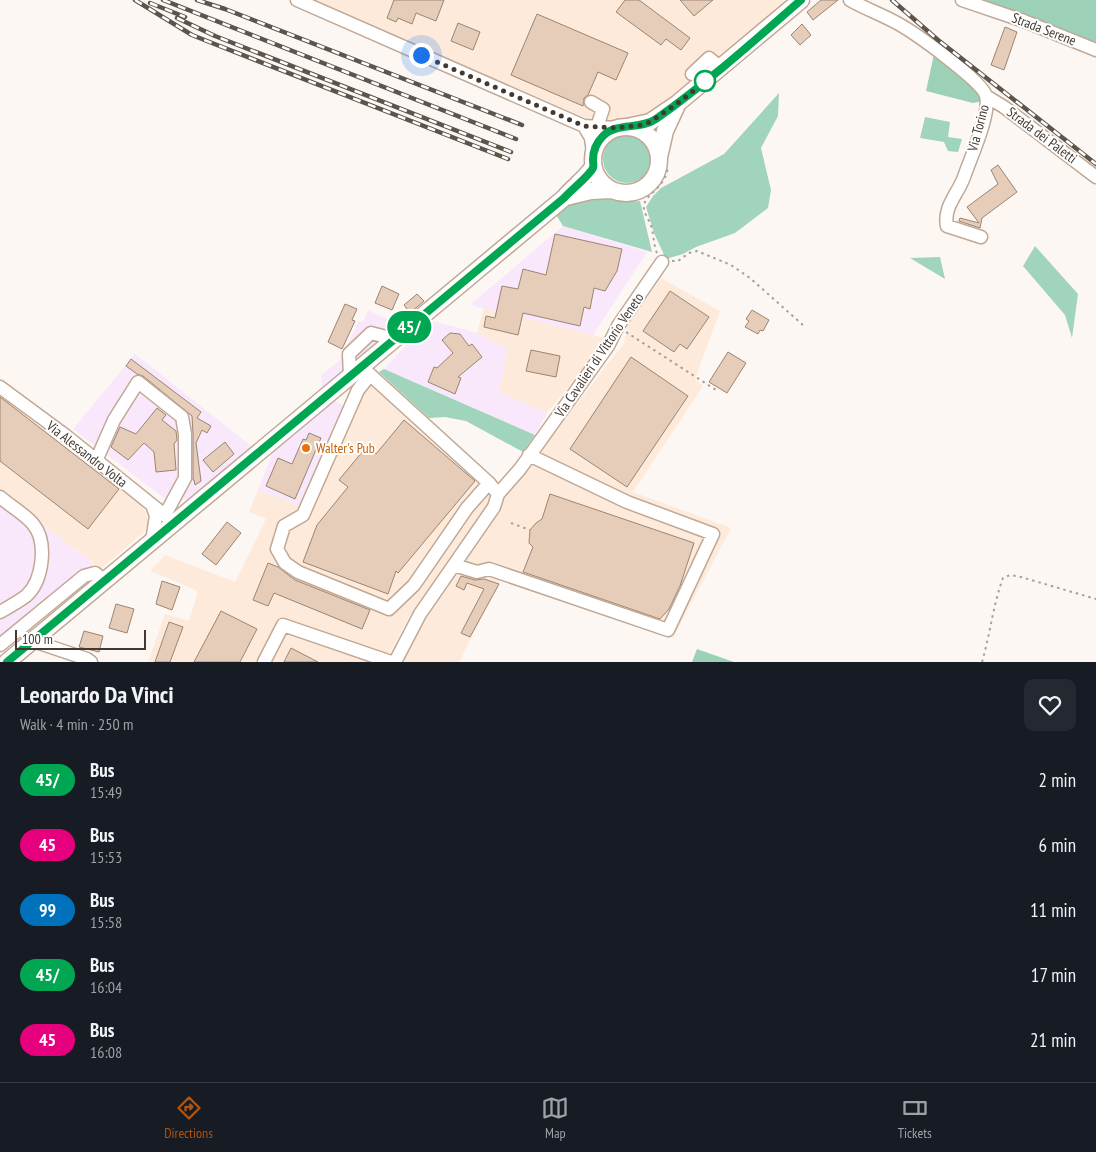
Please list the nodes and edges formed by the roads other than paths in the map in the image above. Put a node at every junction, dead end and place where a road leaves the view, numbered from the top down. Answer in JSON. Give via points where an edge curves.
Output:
{"nodes":[{"id":1,"x":297,"y":0,"type":"edge"},
{"id":2,"x":850,"y":0,"type":"edge"},
{"id":3,"x":962,"y":0,"type":"edge"},
{"id":4,"x":799,"y":1,"type":"edge"},
{"id":5,"x":1096,"y":50,"type":"edge"},
{"id":6,"x":721,"y":68,"type":"junction"},
{"id":7,"x":692,"y":74,"type":"dead end"},
{"id":8,"x":986,"y":96,"type":"junction"},
{"id":9,"x":591,"y":102,"type":"dead end"},
{"id":10,"x":678,"y":103,"type":"junction"},
{"id":11,"x":590,"y":126,"type":"junction"},
{"id":12,"x":622,"y":127,"type":"junction"},
{"id":13,"x":664,"y":159,"type":"junction"},
{"id":14,"x":593,"y":160,"type":"junction"},
{"id":15,"x":1096,"y":177,"type":"edge"},
{"id":16,"x":611,"y":190,"type":"junction"},
{"id":17,"x":564,"y":198,"type":"junction"},
{"id":18,"x":981,"y":237,"type":"dead end"},
{"id":19,"x":662,"y":262,"type":"road end"},
{"id":20,"x":361,"y":373,"type":"junction"},
{"id":21,"x":0,"y":387,"type":"edge"},
{"id":22,"x":529,"y":455,"type":"junction"},
{"id":23,"x":96,"y":461,"type":"junction"},
{"id":24,"x":489,"y":483,"type":"junction"},
{"id":25,"x":498,"y":494,"type":"junction"},
{"id":26,"x":0,"y":498,"type":"edge"},
{"id":27,"x":152,"y":505,"type":"junction"},
{"id":28,"x":170,"y":519,"type":"junction"},
{"id":29,"x":152,"y":541,"type":"junction"},
{"id":30,"x":454,"y":565,"type":"junction"},
{"id":31,"x":104,"y":580,"type":"junction"},
{"id":32,"x":0,"y":612,"type":"edge"},
{"id":33,"x":32,"y":641,"type":"junction"},
{"id":34,"x":0,"y":645,"type":"edge"},
{"id":35,"x":374,"y":659,"type":"edge"},
{"id":36,"x":7,"y":662,"type":"edge"},
{"id":37,"x":91,"y":662,"type":"edge"},
{"id":38,"x":264,"y":662,"type":"edge"},
{"id":39,"x":393,"y":662,"type":"edge"}],
"edges":[{"from":1,"to":11,"type":"street"},
{"from":2,"to":8,"type":"street","name":"Via Torino","via":[[915,34],[959,68],[983,89]]},
{"from":3,"to":5,"type":"street","name":"Strada Serene"},
{"from":4,"to":6,"type":"main road"},
{"from":6,"to":7,"type":"street","via":[[708,58]]},
{"from":6,"to":10,"type":"main road"},
{"from":8,"to":15,"type":"street","name":"Strada dei Paletti"},
{"from":8,"to":18,"type":"street","name":"Via Torino","via":[[987,105],[978,138],[946,218],[947,226]]},
{"from":9,"to":11,"type":"street","via":[[603,109]]},
{"from":10,"to":12,"type":"main road","via":[[650,122]]},
{"from":10,"to":13,"type":"main road","via":[[665,131]]},
{"from":11,"to":12,"type":"street"},
{"from":11,"to":14,"type":"street"},
{"from":12,"to":13,"type":"main road","via":[[640,130],[649,136]]},
{"from":12,"to":14,"type":"main road","via":[[603,136]]},
{"from":13,"to":16,"type":"main road","via":[[647,186],[637,192],[627,194]]},
{"from":14,"to":16,"type":"main road","via":[[598,178]]},
{"from":14,"to":17,"type":"main road","via":[[588,175]]},
{"from":16,"to":17,"type":"main road"},
{"from":17,"to":20,"type":"main road","via":[[394,339]]},
{"from":19,"to":22,"type":"street","name":"Via Cavalieri di Vittorio Veneto","via":[[608,346]]},
{"from":20,"to":24,"type":"street"},
{"from":20,"to":24,"type":"street","via":[[358,390],[302,515],[284,526],[277,549],[285,563],[298,572],[389,609],[414,585],[467,508]]},
{"from":20,"to":28,"type":"main road"},
{"from":21,"to":23,"type":"street","name":"Via Alessandro Volta"},
{"from":22,"to":25,"type":"street","name":"Via Cavalieri di Vittorio Veneto"},
{"from":22,"to":30,"type":"street","via":[[627,502],[713,534],[668,630],[489,569],[477,572]]},
{"from":23,"to":27,"type":"street","name":"Via Alessandro Volta"},
{"from":23,"to":28,"type":"street","via":[[114,420],[138,382],[182,417],[186,434],[185,478]]},
{"from":24,"to":25,"type":"street"},
{"from":25,"to":30,"type":"street","name":"Via Cavalieri di Vittorio Veneto","via":[[494,507]]},
{"from":26,"to":32,"type":"street","via":[[33,524],[39,534],[42,557],[38,577],[27,595]]},
{"from":27,"to":28,"type":"street","name":"Via Alessandro Volta"},
{"from":27,"to":29,"type":"street","via":[[156,516]]},
{"from":28,"to":29,"type":"main road"},
{"from":29,"to":31,"type":"main road"},
{"from":30,"to":39,"type":"street","name":"Via Cavalieri di Vittorio Veneto","via":[[420,614]]},
{"from":31,"to":33,"type":"main road"},
{"from":31,"to":34,"type":"street","via":[[95,573],[84,576]]},
{"from":33,"to":36,"type":"main road"},
{"from":33,"to":37,"type":"street"},
{"from":35,"to":38,"type":"street","via":[[283,625]]},
{"from":35,"to":39,"type":"street"}]}
